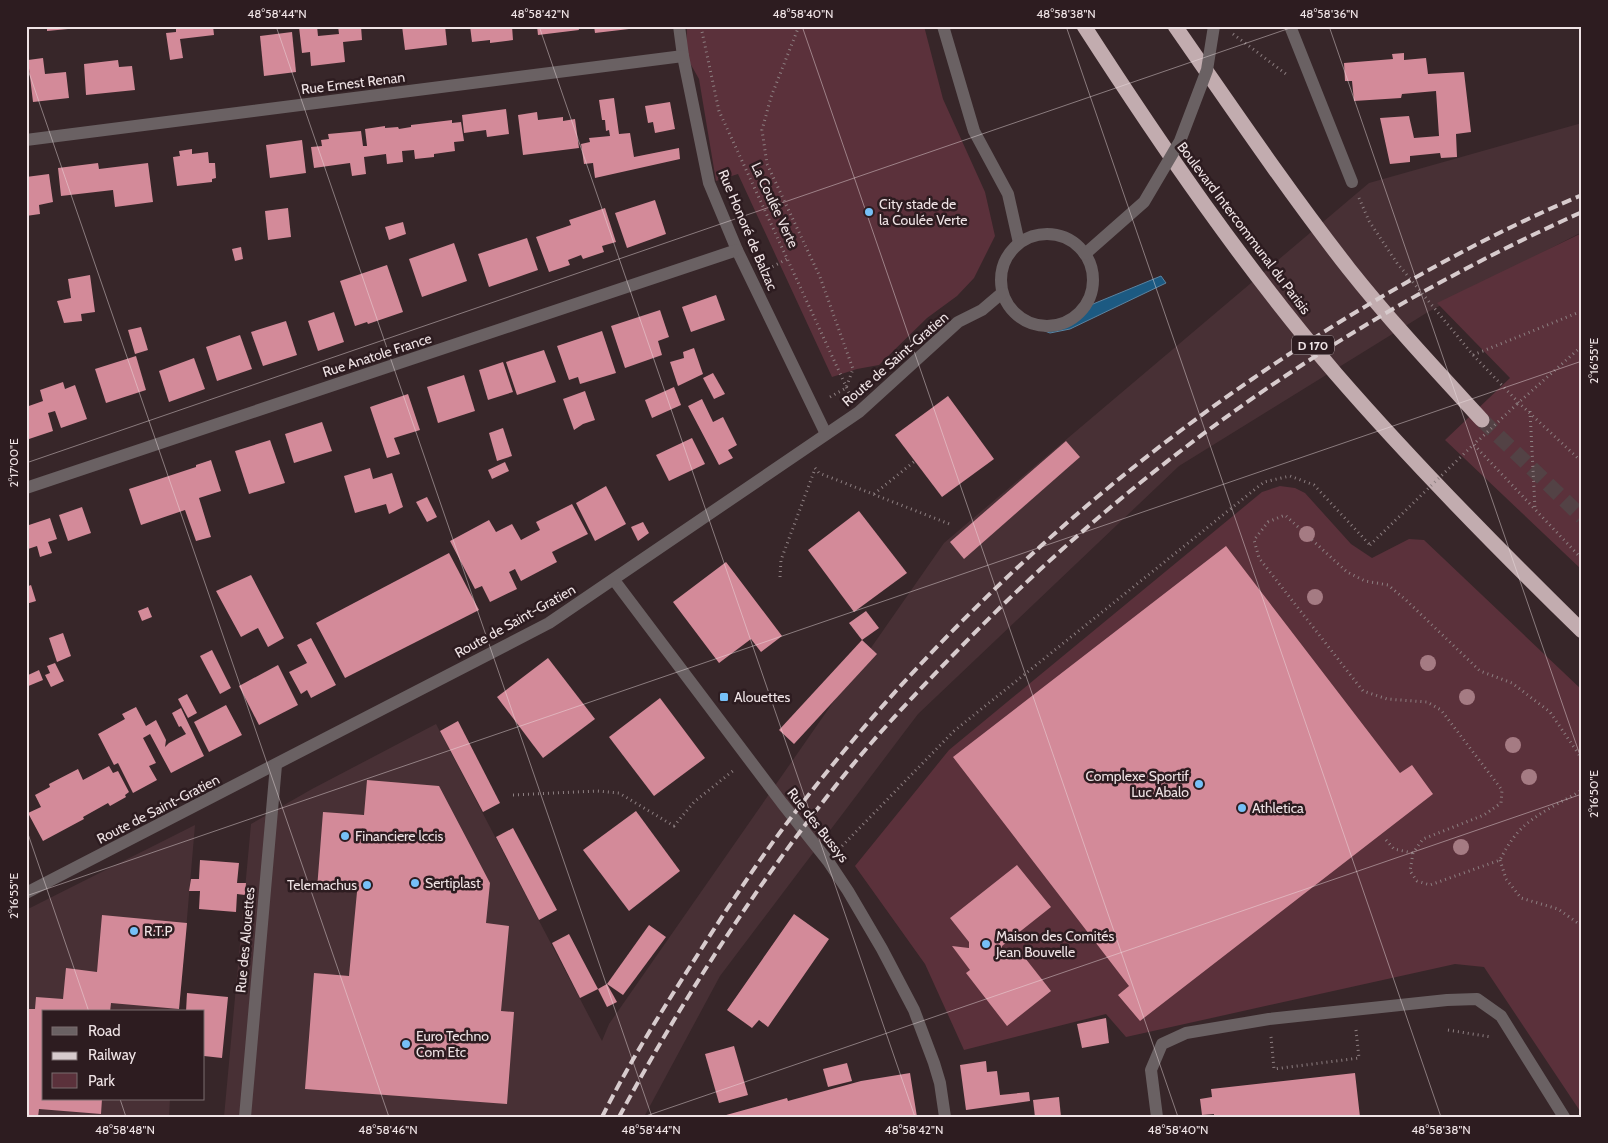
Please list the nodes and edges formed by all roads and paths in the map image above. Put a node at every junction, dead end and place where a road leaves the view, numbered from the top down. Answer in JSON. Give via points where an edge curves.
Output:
{"nodes":[{"id":1,"x":679,"y":26,"type":"edge"},
{"id":2,"x":701,"y":26,"type":"edge"},
{"id":3,"x":798,"y":26,"type":"edge"},
{"id":4,"x":943,"y":26,"type":"edge"},
{"id":5,"x":1084,"y":26,"type":"edge"},
{"id":6,"x":1175,"y":26,"type":"edge"},
{"id":7,"x":1214,"y":26,"type":"edge"},
{"id":8,"x":1290,"y":26,"type":"edge"},
{"id":9,"x":1236,"y":36,"type":"dead end"},
{"id":10,"x":683,"y":56,"type":"junction"},
{"id":11,"x":1267,"y":60,"type":"dead end"},
{"id":12,"x":26,"y":140,"type":"edge"},
{"id":13,"x":1352,"y":182,"type":"joint"},
{"id":14,"x":1019,"y":243,"type":"junction"},
{"id":15,"x":737,"y":250,"type":"junction"},
{"id":16,"x":1085,"y":254,"type":"junction"},
{"id":17,"x":787,"y":259,"type":"junction"},
{"id":18,"x":764,"y":271,"type":"dead end"},
{"id":19,"x":1002,"y":293,"type":"junction"},
{"id":20,"x":1582,"y":311,"type":"edge"},
{"id":21,"x":1582,"y":346,"type":"edge"},
{"id":22,"x":1472,"y":355,"type":"junction"},
{"id":23,"x":846,"y":388,"type":"junction"},
{"id":24,"x":828,"y":398,"type":"dead end"},
{"id":25,"x":853,"y":400,"type":"dead end"},
{"id":26,"x":1518,"y":403,"type":"junction"},
{"id":27,"x":1530,"y":412,"type":"junction"},
{"id":28,"x":1482,"y":420,"type":"tunnel mouth"},
{"id":29,"x":826,"y":434,"type":"junction"},
{"id":30,"x":1480,"y":439,"type":"dead end"},
{"id":31,"x":810,"y":462,"type":"dead end"},
{"id":32,"x":915,"y":462,"type":"dead end"},
{"id":33,"x":1582,"y":462,"type":"edge"},
{"id":34,"x":815,"y":468,"type":"junction"},
{"id":35,"x":26,"y":488,"type":"edge"},
{"id":36,"x":873,"y":494,"type":"junction"},
{"id":37,"x":1535,"y":510,"type":"junction"},
{"id":38,"x":952,"y":525,"type":"dead end"},
{"id":39,"x":1582,"y":559,"type":"edge"},
{"id":40,"x":780,"y":577,"type":"dead end"},
{"id":41,"x":614,"y":580,"type":"junction"},
{"id":42,"x":1582,"y":631,"type":"edge"},
{"id":43,"x":748,"y":758,"type":"junction"},
{"id":44,"x":1582,"y":759,"type":"edge"},
{"id":45,"x":276,"y":766,"type":"junction"},
{"id":46,"x":1582,"y":790,"type":"edge"},
{"id":47,"x":513,"y":794,"type":"dead end"},
{"id":48,"x":1386,"y":840,"type":"dead end"},
{"id":49,"x":1412,"y":853,"type":"junction"},
{"id":50,"x":1500,"y":860,"type":"junction"},
{"id":51,"x":828,"y":861,"type":"junction"},
{"id":52,"x":26,"y":893,"type":"edge"},
{"id":53,"x":1582,"y":926,"type":"edge"},
{"id":54,"x":1353,"y":1010,"type":"junction"},
{"id":55,"x":1269,"y":1019,"type":"junction"},
{"id":56,"x":1448,"y":1030,"type":"dead end"},
{"id":57,"x":1516,"y":1041,"type":"junction"},
{"id":58,"x":245,"y":1117,"type":"edge"},
{"id":59,"x":944,"y":1117,"type":"edge"},
{"id":60,"x":1157,"y":1117,"type":"edge"},
{"id":61,"x":1564,"y":1117,"type":"edge"}],
"edges":[{"from":1,"to":10,"type":"street","name":"Rue Honoré de Balzac"},
{"from":2,"to":17,"type":"path","name":"La Coulée Verte","via":[[720,111]]},
{"from":3,"to":23,"type":"path","name":"La Coulée Verte","via":[[762,130],[767,164],[820,277],[853,369]]},
{"from":4,"to":14,"type":"street","via":[[974,131],[1008,194]]},
{"from":5,"to":42,"type":"highway","name":"Boulevard Intercommunal du Parisis","number":"D 170","via":[[1198,198],[1336,374],[1495,547]]},
{"from":6,"to":28,"type":"highway","via":[[1350,270]]},
{"from":7,"to":16,"type":"street","bridge":true,"via":[[1206,70],[1180,141],[1144,202]]},
{"from":8,"to":13,"type":"street"},
{"from":9,"to":11,"type":"path"},
{"from":10,"to":12,"type":"street","name":"Rue Ernest Renan"},
{"from":10,"to":15,"type":"street","name":"Rue Honoré de Balzac","via":[[708,183]]},
{"from":13,"to":22,"type":"path","via":[[1369,221],[1397,263]]},
{"from":14,"to":16,"type":"street","via":[[1032,236],[1061,236]]},
{"from":14,"to":19,"type":"street","via":[[1003,266],[1000,279]]},
{"from":15,"to":29,"type":"street","name":"Rue Honoré de Balzac"},
{"from":15,"to":35,"type":"street","name":"Rue Anatole France"},
{"from":16,"to":19,"type":"street","via":[[1093,285],[1080,313],[1067,322],[1035,325],[1021,318]]},
{"from":17,"to":18,"type":"path"},
{"from":17,"to":23,"type":"path","name":"La Coulée Verte"},
{"from":19,"to":29,"type":"street","name":"Route de Saint-Gratien","via":[[982,310],[958,322],[859,412]]},
{"from":20,"to":22,"type":"path"},
{"from":21,"to":26,"type":"path"},
{"from":22,"to":26,"type":"path"},
{"from":23,"to":24,"type":"path"},
{"from":23,"to":25,"type":"path","name":"La Coulée Verte"},
{"from":26,"to":27,"type":"path"},
{"from":26,"to":30,"type":"path","bridge":true},
{"from":27,"to":33,"type":"path"},
{"from":27,"to":37,"type":"path"},
{"from":29,"to":41,"type":"street","name":"Route de Saint-Gratien"},
{"from":31,"to":34,"type":"path"},
{"from":32,"to":36,"type":"path"},
{"from":34,"to":36,"type":"path","via":[[819,473]]},
{"from":34,"to":40,"type":"path","via":[[781,560]]},
{"from":36,"to":38,"type":"path"},
{"from":37,"to":39,"type":"path"},
{"from":37,"to":51,"type":"path","bridge":true,"via":[[1474,444],[1370,545],[1314,485],[1290,476],[1264,482],[954,731]]},
{"from":41,"to":43,"type":"street","name":"Rue des Bussys"},
{"from":41,"to":45,"type":"street","name":"Route de Saint-Gratien","via":[[549,623]]},
{"from":43,"to":47,"type":"path","via":[[694,802],[674,826],[620,793]]},
{"from":43,"to":51,"type":"street","name":"Rue des Bussys"},
{"from":44,"to":49,"type":"path","via":[[1550,712],[1512,683],[1480,671],[1388,585],[1365,582],[1347,572],[1285,514],[1268,522],[1254,540],[1259,558],[1363,691],[1387,699],[1427,702],[1441,710],[1502,790],[1501,803],[1484,815],[1423,839]]},
{"from":45,"to":52,"type":"street","name":"Route de Saint-Gratien"},
{"from":45,"to":58,"type":"street","name":"Rue des Alouettes"},
{"from":46,"to":50,"type":"path","via":[[1520,830]]},
{"from":48,"to":49,"type":"path","via":[[1394,849]]},
{"from":49,"to":50,"type":"path","via":[[1410,871],[1417,881],[1430,885]]},
{"from":50,"to":53,"type":"path","via":[[1506,879],[1521,898],[1558,908]]},
{"from":51,"to":59,"type":"street","name":"Rue des Bussys","via":[[869,926],[914,1010],[940,1083]]},
{"from":54,"to":55,"type":"street"},
{"from":54,"to":55,"type":"path","via":[[1359,1058],[1274,1069]]},
{"from":54,"to":57,"type":"street","via":[[1476,999],[1501,1016]]},
{"from":55,"to":60,"type":"street","via":[[1186,1033],[1162,1044],[1151,1070]]},
{"from":56,"to":57,"type":"path"},
{"from":57,"to":61,"type":"street"}]}
